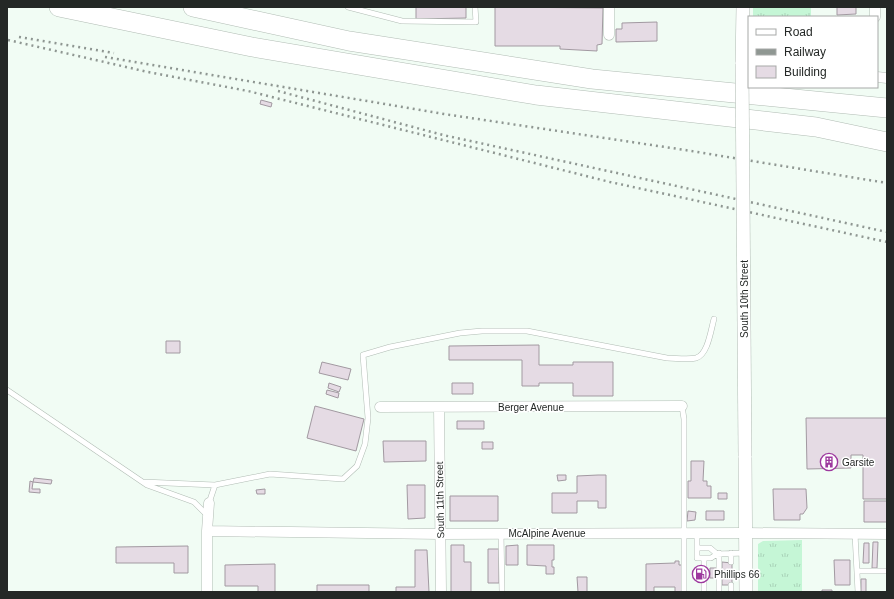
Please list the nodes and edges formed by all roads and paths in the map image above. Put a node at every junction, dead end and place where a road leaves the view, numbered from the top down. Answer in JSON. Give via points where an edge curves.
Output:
{"nodes":[{"id":1,"x":59,"y":7,"type":"edge"},
{"id":2,"x":193,"y":7,"type":"edge"},
{"id":3,"x":348,"y":7,"type":"edge"},
{"id":4,"x":475,"y":7,"type":"edge"},
{"id":5,"x":609,"y":7,"type":"edge"},
{"id":6,"x":743,"y":7,"type":"edge"},
{"id":7,"x":609,"y":34,"type":"dead end"},
{"id":8,"x":745,"y":50,"type":"edge"},
{"id":9,"x":887,"y":108,"type":"edge"},
{"id":10,"x":816,"y":127,"type":"junction"},
{"id":11,"x":887,"y":130,"type":"edge"},
{"id":12,"x":887,"y":142,"type":"edge"},
{"id":13,"x":714,"y":319,"type":"dead end"},
{"id":14,"x":7,"y":390,"type":"edge"},
{"id":15,"x":682,"y":406,"type":"joint"},
{"id":16,"x":380,"y":407,"type":"dead end"},
{"id":17,"x":438,"y":408,"type":"junction"},
{"id":18,"x":143,"y":482,"type":"junction"},
{"id":19,"x":215,"y":485,"type":"junction"},
{"id":20,"x":209,"y":503,"type":"joint"},
{"id":21,"x":208,"y":516,"type":"junction"},
{"id":22,"x":207,"y":531,"type":"junction"},
{"id":23,"x":745,"y":532,"type":"junction"},
{"id":24,"x":501,"y":533,"type":"junction"},
{"id":25,"x":684,"y":533,"type":"junction"},
{"id":26,"x":696,"y":533,"type":"junction"},
{"id":27,"x":440,"y":534,"type":"junction"},
{"id":28,"x":855,"y":534,"type":"junction"},
{"id":29,"x":887,"y":534,"type":"edge"},
{"id":30,"x":697,"y":548,"type":"junction"},
{"id":31,"x":718,"y":553,"type":"junction"},
{"id":32,"x":731,"y":553,"type":"junction"},
{"id":33,"x":746,"y":553,"type":"junction"},
{"id":34,"x":704,"y":558,"type":"junction"},
{"id":35,"x":731,"y":562,"type":"dead end"},
{"id":36,"x":719,"y":568,"type":"dead end"},
{"id":37,"x":857,"y":571,"type":"junction"},
{"id":38,"x":887,"y":571,"type":"edge"},
{"id":39,"x":719,"y":578,"type":"dead end"},
{"id":40,"x":731,"y":585,"type":"dead end"},
{"id":41,"x":207,"y":592,"type":"edge"},
{"id":42,"x":441,"y":592,"type":"edge"},
{"id":43,"x":502,"y":592,"type":"edge"},
{"id":44,"x":684,"y":592,"type":"edge"},
{"id":45,"x":704,"y":592,"type":"edge"},
{"id":46,"x":719,"y":592,"type":"edge"},
{"id":47,"x":731,"y":592,"type":"edge"},
{"id":48,"x":746,"y":592,"type":"edge"},
{"id":49,"x":858,"y":592,"type":"edge"}],
"edges":[{"from":1,"to":10,"type":"highway","via":[[252,47],[536,95]]},
{"from":2,"to":9,"type":"highway","via":[[349,41],[592,79]]},
{"from":3,"to":4,"type":"lane","via":[[402,21],[476,22]]},
{"from":5,"to":7,"type":"street"},
{"from":6,"to":8,"type":"street","name":"South 10th Street"},
{"from":8,"to":23,"type":"street","name":"South 10th Street","bridge":true,"via":[[742,64]]},
{"from":10,"to":11,"type":"highway"},
{"from":10,"to":12,"type":"highway"},
{"from":13,"to":19,"type":"lane","via":[[706,349],[697,358],[667,358],[527,331],[460,333],[363,355],[368,418],[365,444],[357,466],[343,479],[270,474]]},
{"from":14,"to":18,"type":"lane"},
{"from":15,"to":17,"type":"street","name":"Berger Avenue"},
{"from":15,"to":25,"type":"lane"},
{"from":16,"to":17,"type":"street","name":"Berger Avenue"},
{"from":17,"to":27,"type":"street","name":"South 11th Street"},
{"from":18,"to":19,"type":"lane"},
{"from":18,"to":21,"type":"lane","via":[[194,502]]},
{"from":19,"to":20,"type":"lane"},
{"from":20,"to":21,"type":"street"},
{"from":21,"to":22,"type":"street"},
{"from":22,"to":27,"type":"street","name":"McAlpine Avenue"},
{"from":22,"to":41,"type":"street"},
{"from":23,"to":26,"type":"street","name":"McAlpine Avenue"},
{"from":23,"to":28,"type":"street","name":"McAlpine Avenue"},
{"from":23,"to":33,"type":"street","name":"South 10th Street"},
{"from":24,"to":25,"type":"street","name":"McAlpine Avenue"},
{"from":24,"to":27,"type":"street","name":"McAlpine Avenue"},
{"from":24,"to":43,"type":"lane"},
{"from":25,"to":26,"type":"street","name":"McAlpine Avenue"},
{"from":25,"to":44,"type":"lane"},
{"from":26,"to":30,"type":"lane"},
{"from":27,"to":42,"type":"street","name":"South 11th Street"},
{"from":28,"to":29,"type":"street","name":"McAlpine Avenue"},
{"from":28,"to":37,"type":"lane"},
{"from":30,"to":31,"type":"lane","via":[[710,548]]},
{"from":30,"to":34,"type":"lane","via":[[697,558]]},
{"from":31,"to":32,"type":"lane"},
{"from":31,"to":34,"type":"lane","via":[[711,558]]},
{"from":31,"to":36,"type":"lane"},
{"from":32,"to":33,"type":"lane"},
{"from":32,"to":35,"type":"lane"},
{"from":33,"to":48,"type":"street","name":"South 10th Street"},
{"from":34,"to":45,"type":"lane"},
{"from":37,"to":38,"type":"lane"},
{"from":37,"to":49,"type":"lane"},
{"from":39,"to":46,"type":"lane"},
{"from":40,"to":47,"type":"lane"}]}
